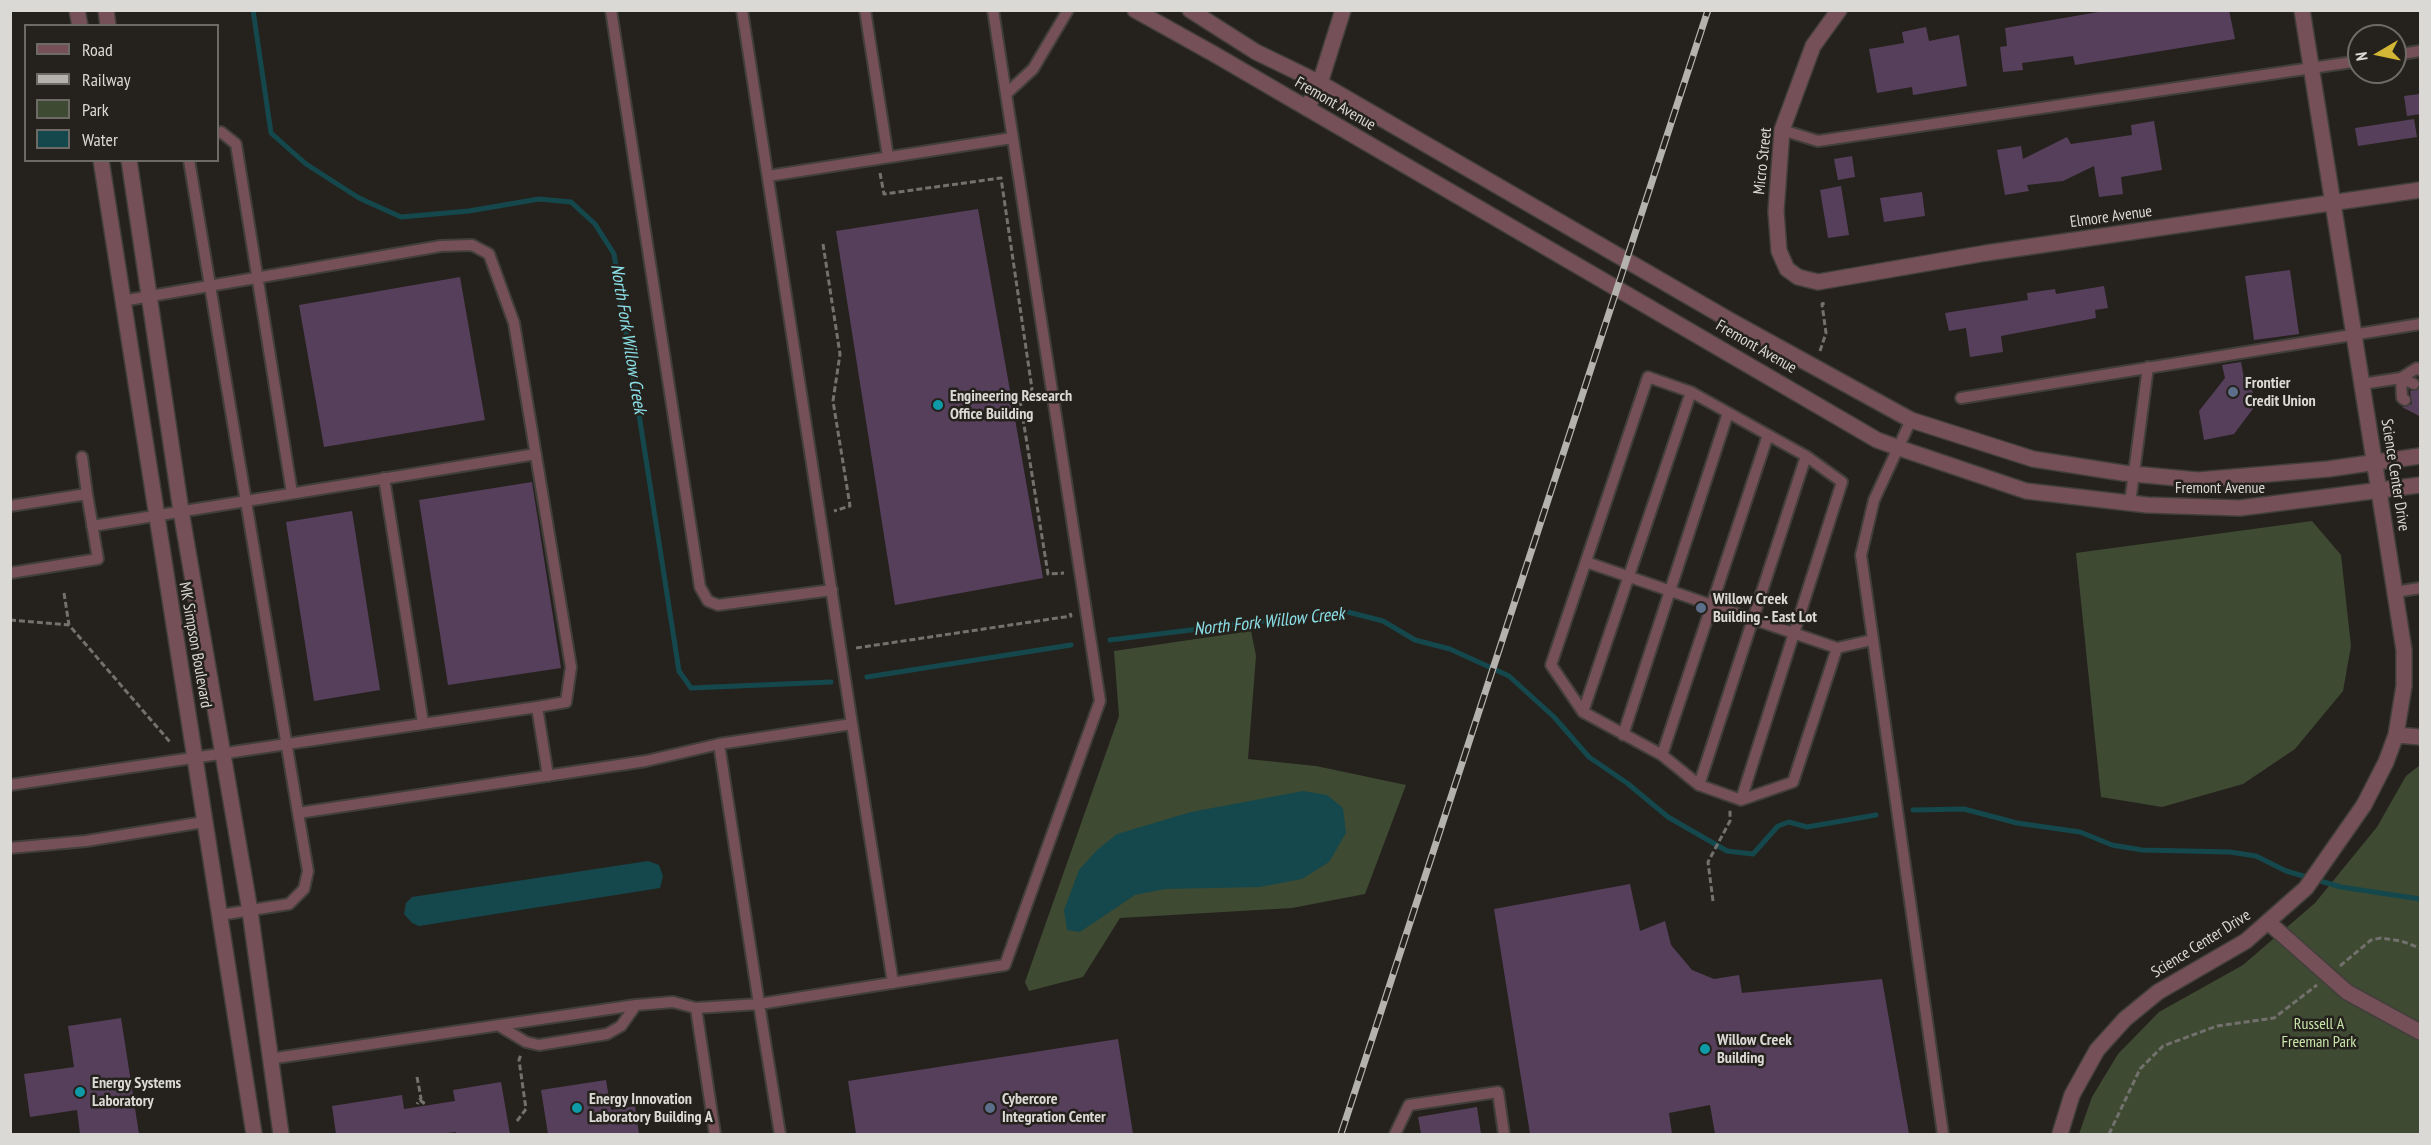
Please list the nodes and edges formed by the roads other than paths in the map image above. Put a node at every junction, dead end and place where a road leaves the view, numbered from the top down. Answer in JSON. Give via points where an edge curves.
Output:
{"nodes":[{"id":1,"x":611,"y":10,"type":"edge"},
{"id":2,"x":741,"y":10,"type":"edge"},
{"id":3,"x":865,"y":10,"type":"edge"},
{"id":4,"x":993,"y":10,"type":"edge"},
{"id":5,"x":1068,"y":10,"type":"edge"},
{"id":6,"x":1135,"y":10,"type":"edge"},
{"id":7,"x":1190,"y":10,"type":"edge"},
{"id":8,"x":1343,"y":10,"type":"edge"},
{"id":9,"x":1839,"y":10,"type":"edge"},
{"id":10,"x":2302,"y":10,"type":"edge"},
{"id":11,"x":2347,"y":63,"type":"edge"},
{"id":12,"x":2311,"y":68,"type":"junction"},
{"id":13,"x":1320,"y":83,"type":"junction"},
{"id":14,"x":1006,"y":94,"type":"junction"},
{"id":15,"x":1307,"y":108,"type":"junction"},
{"id":16,"x":1782,"y":130,"type":"junction"},
{"id":17,"x":219,"y":133,"type":"edge"},
{"id":18,"x":1012,"y":138,"type":"junction"},
{"id":19,"x":888,"y":157,"type":"junction"},
{"id":20,"x":100,"y":162,"type":"edge"},
{"id":21,"x":129,"y":162,"type":"edge"},
{"id":22,"x":189,"y":162,"type":"edge"},
{"id":23,"x":768,"y":176,"type":"junction"},
{"id":24,"x":2421,"y":190,"type":"edge"},
{"id":25,"x":2333,"y":204,"type":"junction"},
{"id":26,"x":257,"y":278,"type":"junction"},
{"id":27,"x":1807,"y":279,"type":"joint"},
{"id":28,"x":210,"y":286,"type":"junction"},
{"id":29,"x":149,"y":296,"type":"junction"},
{"id":30,"x":122,"y":301,"type":"junction"},
{"id":31,"x":2421,"y":324,"type":"edge"},
{"id":32,"x":2354,"y":333,"type":"junction"},
{"id":33,"x":2148,"y":367,"type":"junction"},
{"id":34,"x":2421,"y":370,"type":"edge"},
{"id":35,"x":2401,"y":378,"type":"junction"},
{"id":36,"x":2362,"y":384,"type":"junction"},
{"id":37,"x":2414,"y":384,"type":"dead end"},
{"id":38,"x":1691,"y":392,"type":"junction"},
{"id":39,"x":1961,"y":398,"type":"dead end"},
{"id":40,"x":2405,"y":400,"type":"dead end"},
{"id":41,"x":1728,"y":413,"type":"junction"},
{"id":42,"x":1911,"y":420,"type":"junction"},
{"id":43,"x":1768,"y":435,"type":"junction"},
{"id":44,"x":1899,"y":448,"type":"junction"},
{"id":45,"x":536,"y":454,"type":"junction"},
{"id":46,"x":1806,"y":456,"type":"junction"},
{"id":47,"x":2421,"y":456,"type":"edge"},
{"id":48,"x":82,"y":457,"type":"dead end"},
{"id":49,"x":2374,"y":463,"type":"junction"},
{"id":50,"x":2133,"y":474,"type":"junction"},
{"id":51,"x":384,"y":478,"type":"junction"},
{"id":52,"x":2421,"y":485,"type":"edge"},
{"id":53,"x":2379,"y":491,"type":"junction"},
{"id":54,"x":292,"y":493,"type":"junction"},
{"id":55,"x":87,"y":494,"type":"junction"},
{"id":56,"x":246,"y":501,"type":"junction"},
{"id":57,"x":2130,"y":503,"type":"junction"},
{"id":58,"x":10,"y":506,"type":"edge"},
{"id":59,"x":182,"y":511,"type":"junction"},
{"id":60,"x":155,"y":516,"type":"junction"},
{"id":61,"x":92,"y":526,"type":"junction"},
{"id":62,"x":1586,"y":562,"type":"junction"},
{"id":63,"x":10,"y":573,"type":"edge"},
{"id":64,"x":1629,"y":577,"type":"junction"},
{"id":65,"x":2421,"y":588,"type":"edge"},
{"id":66,"x":832,"y":590,"type":"junction"},
{"id":67,"x":1670,"y":592,"type":"junction"},
{"id":68,"x":2395,"y":592,"type":"junction"},
{"id":69,"x":1711,"y":606,"type":"junction"},
{"id":70,"x":1753,"y":620,"type":"junction"},
{"id":71,"x":1794,"y":634,"type":"junction"},
{"id":72,"x":1872,"y":640,"type":"junction"},
{"id":73,"x":1837,"y":648,"type":"junction"},
{"id":74,"x":537,"y":707,"type":"junction"},
{"id":75,"x":1583,"y":712,"type":"junction"},
{"id":76,"x":423,"y":723,"type":"junction"},
{"id":77,"x":852,"y":724,"type":"junction"},
{"id":78,"x":1623,"y":735,"type":"junction"},
{"id":79,"x":2396,"y":735,"type":"junction"},
{"id":80,"x":2421,"y":737,"type":"edge"},
{"id":81,"x":287,"y":743,"type":"junction"},
{"id":82,"x":719,"y":744,"type":"junction"},
{"id":83,"x":223,"y":752,"type":"junction"},
{"id":84,"x":1662,"y":755,"type":"junction"},
{"id":85,"x":195,"y":756,"type":"junction"},
{"id":86,"x":548,"y":776,"type":"junction"},
{"id":87,"x":10,"y":785,"type":"edge"},
{"id":88,"x":1699,"y":785,"type":"junction"},
{"id":89,"x":1741,"y":800,"type":"junction"},
{"id":90,"x":298,"y":813,"type":"junction"},
{"id":91,"x":204,"y":822,"type":"junction"},
{"id":92,"x":10,"y":848,"type":"edge"},
{"id":93,"x":250,"y":910,"type":"junction"},
{"id":94,"x":220,"y":915,"type":"junction"},
{"id":95,"x":2268,"y":922,"type":"junction"},
{"id":96,"x":893,"y":983,"type":"junction"},
{"id":97,"x":759,"y":1004,"type":"junction"},
{"id":98,"x":636,"y":1005,"type":"junction"},
{"id":99,"x":696,"y":1008,"type":"junction"},
{"id":100,"x":501,"y":1027,"type":"junction"},
{"id":101,"x":2421,"y":1032,"type":"edge"},
{"id":102,"x":270,"y":1059,"type":"junction"},
{"id":103,"x":254,"y":1134,"type":"edge"},
{"id":104,"x":280,"y":1134,"type":"edge"},
{"id":105,"x":715,"y":1134,"type":"edge"},
{"id":106,"x":780,"y":1134,"type":"edge"},
{"id":107,"x":1395,"y":1134,"type":"edge"},
{"id":108,"x":1504,"y":1134,"type":"edge"},
{"id":109,"x":1943,"y":1134,"type":"edge"},
{"id":110,"x":2060,"y":1134,"type":"edge"}],
"edges":[{"from":1,"to":66,"type":"lane","via":[[700,587],[708,601],[718,605]]},
{"from":2,"to":23,"type":"lane"},
{"from":3,"to":19,"type":"lane"},
{"from":4,"to":14,"type":"lane"},
{"from":5,"to":14,"type":"lane","via":[[1033,69]]},
{"from":6,"to":15,"type":"street","name":"Fremont Avenue"},
{"from":7,"to":13,"type":"street","name":"Fremont Avenue","via":[[1256,52]]},
{"from":8,"to":13,"type":"street"},
{"from":9,"to":16,"type":"street","name":"Micro Street","via":[[1812,46]]},
{"from":10,"to":12,"type":"street","name":"Science Center Drive"},
{"from":11,"to":12,"type":"lane"},
{"from":12,"to":16,"type":"lane","via":[[1818,141]]},
{"from":12,"to":25,"type":"street","name":"Science Center Drive"},
{"from":13,"to":15,"type":"street"},
{"from":13,"to":42,"type":"street","name":"Fremont Avenue","via":[[1731,321]]},
{"from":14,"to":18,"type":"lane"},
{"from":15,"to":44,"type":"street","name":"Fremont Avenue","via":[[1877,440]]},
{"from":16,"to":27,"type":"street","name":"Micro Street","via":[[1776,211],[1779,250],[1787,269]]},
{"from":17,"to":26,"type":"lane","via":[[236,144]]},
{"from":18,"to":19,"type":"lane"},
{"from":18,"to":96,"type":"lane","via":[[1100,701],[1005,965]]},
{"from":19,"to":23,"type":"lane"},
{"from":20,"to":30,"type":"street","name":"MK Simpson Boulevard"},
{"from":21,"to":29,"type":"street","name":"MK Simpson Boulevard"},
{"from":22,"to":28,"type":"lane"},
{"from":23,"to":66,"type":"lane"},
{"from":24,"to":25,"type":"street","name":"Elmore Avenue"},
{"from":25,"to":27,"type":"street","name":"Elmore Avenue","via":[[1986,253],[1818,282]]},
{"from":25,"to":32,"type":"street","name":"Science Center Drive"},
{"from":26,"to":28,"type":"lane"},
{"from":26,"to":45,"type":"lane","via":[[441,246],[472,245],[489,254],[514,323]]},
{"from":26,"to":54,"type":"lane"},
{"from":28,"to":29,"type":"lane"},
{"from":28,"to":56,"type":"lane"},
{"from":29,"to":30,"type":"lane"},
{"from":29,"to":59,"type":"street","name":"MK Simpson Boulevard"},
{"from":30,"to":60,"type":"street","name":"MK Simpson Boulevard"},
{"from":31,"to":32,"type":"lane"},
{"from":32,"to":33,"type":"lane"},
{"from":32,"to":36,"type":"street","name":"Science Center Drive"},
{"from":33,"to":39,"type":"lane"},
{"from":33,"to":50,"type":"lane"},
{"from":34,"to":35,"type":"lane","via":[[2416,368]]},
{"from":35,"to":36,"type":"lane"},
{"from":35,"to":37,"type":"lane"},
{"from":35,"to":40,"type":"lane"},
{"from":36,"to":49,"type":"street","name":"Science Center Drive"},
{"from":38,"to":41,"type":"lane"},
{"from":38,"to":62,"type":"lane","via":[[1648,377]]},
{"from":38,"to":64,"type":"lane"},
{"from":41,"to":43,"type":"lane"},
{"from":41,"to":67,"type":"lane"},
{"from":42,"to":44,"type":"lane"},
{"from":42,"to":50,"type":"street","name":"Fremont Avenue","via":[[2033,459]]},
{"from":43,"to":46,"type":"lane"},
{"from":43,"to":69,"type":"lane"},
{"from":44,"to":57,"type":"street","name":"Fremont Avenue","via":[[2026,491]]},
{"from":44,"to":72,"type":"lane","via":[[1874,500],[1861,555]]},
{"from":45,"to":51,"type":"lane"},
{"from":45,"to":74,"type":"lane","via":[[571,667],[566,702]]},
{"from":46,"to":70,"type":"lane"},
{"from":46,"to":71,"type":"lane","via":[[1842,482]]},
{"from":47,"to":49,"type":"street","name":"Fremont Avenue"},
{"from":48,"to":55,"type":"lane"},
{"from":49,"to":50,"type":"street","name":"Fremont Avenue","via":[[2198,480]]},
{"from":49,"to":53,"type":"street","name":"Science Center Drive"},
{"from":50,"to":57,"type":"lane"},
{"from":51,"to":54,"type":"lane"},
{"from":51,"to":76,"type":"lane"},
{"from":52,"to":53,"type":"street","name":"Fremont Avenue"},
{"from":53,"to":57,"type":"street","name":"Fremont Avenue","via":[[2240,508]]},
{"from":53,"to":68,"type":"street","name":"Science Center Drive"},
{"from":54,"to":56,"type":"lane"},
{"from":55,"to":58,"type":"lane"},
{"from":55,"to":61,"type":"lane"},
{"from":56,"to":59,"type":"lane"},
{"from":56,"to":81,"type":"lane"},
{"from":59,"to":60,"type":"lane"},
{"from":59,"to":83,"type":"street","name":"MK Simpson Boulevard"},
{"from":60,"to":61,"type":"lane"},
{"from":60,"to":85,"type":"street","name":"MK Simpson Boulevard"},
{"from":61,"to":63,"type":"lane","via":[[98,559]]},
{"from":62,"to":64,"type":"lane"},
{"from":62,"to":75,"type":"lane","via":[[1551,665]]},
{"from":64,"to":67,"type":"lane"},
{"from":64,"to":75,"type":"lane"},
{"from":65,"to":68,"type":"lane"},
{"from":66,"to":77,"type":"lane"},
{"from":67,"to":69,"type":"lane"},
{"from":67,"to":78,"type":"lane"},
{"from":68,"to":79,"type":"street","name":"Science Center Drive","via":[[2404,650],[2404,686]]},
{"from":69,"to":70,"type":"lane"},
{"from":69,"to":84,"type":"lane"},
{"from":70,"to":71,"type":"lane"},
{"from":70,"to":88,"type":"lane"},
{"from":71,"to":73,"type":"lane"},
{"from":71,"to":89,"type":"lane"},
{"from":72,"to":73,"type":"lane"},
{"from":72,"to":109,"type":"lane"},
{"from":73,"to":89,"type":"lane","via":[[1793,782]]},
{"from":74,"to":76,"type":"lane"},
{"from":74,"to":86,"type":"lane"},
{"from":75,"to":78,"type":"lane"},
{"from":76,"to":81,"type":"lane"},
{"from":77,"to":82,"type":"lane"},
{"from":77,"to":96,"type":"lane"},
{"from":78,"to":84,"type":"lane"},
{"from":79,"to":80,"type":"street"},
{"from":79,"to":95,"type":"street","name":"Science Center Drive","via":[[2364,805],[2324,866]]},
{"from":81,"to":83,"type":"lane"},
{"from":81,"to":90,"type":"lane"},
{"from":82,"to":86,"type":"lane","via":[[646,761]]},
{"from":82,"to":97,"type":"lane"},
{"from":83,"to":85,"type":"lane"},
{"from":83,"to":93,"type":"street","name":"MK Simpson Boulevard"},
{"from":84,"to":88,"type":"lane"},
{"from":85,"to":87,"type":"lane"},
{"from":85,"to":91,"type":"street","name":"MK Simpson Boulevard"},
{"from":86,"to":90,"type":"lane"},
{"from":88,"to":89,"type":"lane"},
{"from":90,"to":93,"type":"lane","via":[[308,871],[303,889],[289,904]]},
{"from":91,"to":92,"type":"lane","via":[[86,841]]},
{"from":91,"to":94,"type":"street","name":"MK Simpson Boulevard"},
{"from":93,"to":94,"type":"lane"},
{"from":93,"to":102,"type":"street","name":"MK Simpson Boulevard"},
{"from":94,"to":103,"type":"street","name":"MK Simpson Boulevard"},
{"from":95,"to":101,"type":"street","via":[[2347,992]]},
{"from":95,"to":110,"type":"street","name":"Science Center Drive","via":[[2246,941],[2158,992],[2125,1018],[2097,1050],[2072,1095]]},
{"from":96,"to":97,"type":"lane"},
{"from":97,"to":99,"type":"lane"},
{"from":97,"to":106,"type":"lane"},
{"from":98,"to":99,"type":"lane","via":[[673,1002]]},
{"from":98,"to":100,"type":"lane"},
{"from":98,"to":100,"type":"lane","via":[[621,1026],[607,1034],[539,1045]]},
{"from":99,"to":105,"type":"lane"},
{"from":100,"to":102,"type":"lane"},
{"from":102,"to":104,"type":"street","name":"MK Simpson Boulevard"},
{"from":107,"to":108,"type":"lane","via":[[1409,1105],[1498,1092]]}]}
